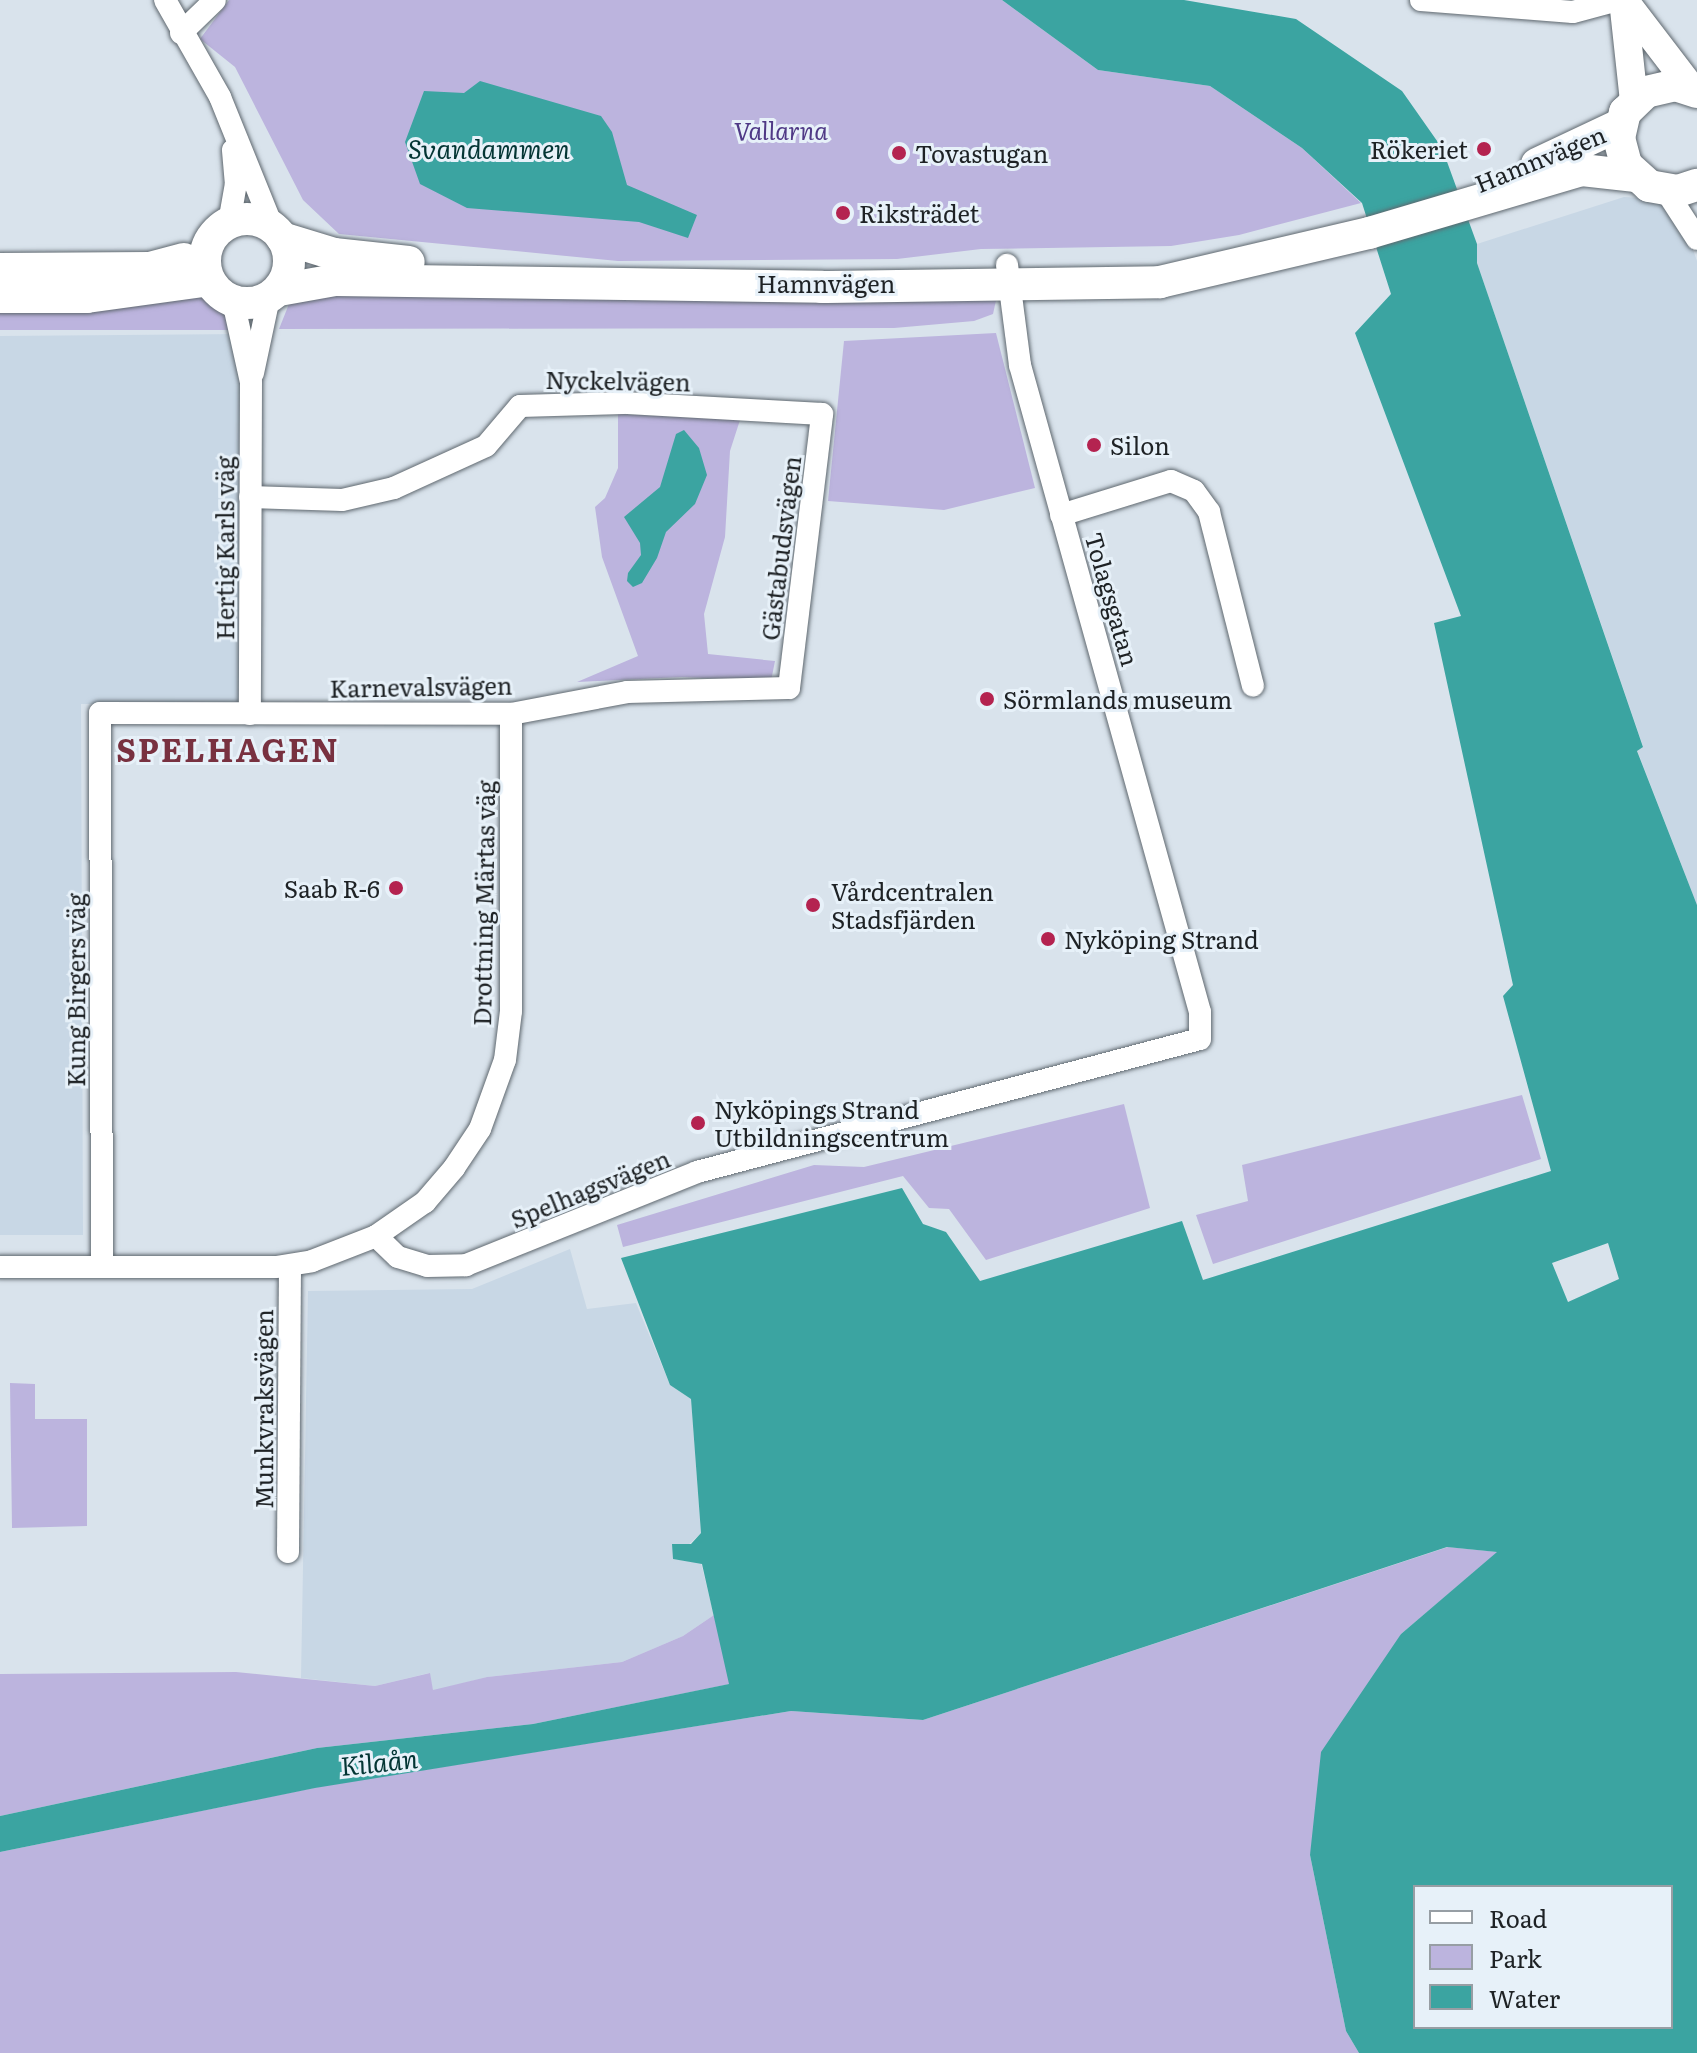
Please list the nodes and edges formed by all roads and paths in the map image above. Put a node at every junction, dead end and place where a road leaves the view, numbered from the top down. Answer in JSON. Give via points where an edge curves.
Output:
{"nodes":[{"id":1,"x":165,"y":0,"type":"edge"},
{"id":2,"x":215,"y":0,"type":"edge"},
{"id":3,"x":1421,"y":0,"type":"edge"},
{"id":4,"x":1622,"y":0,"type":"edge"},
{"id":5,"x":181,"y":33,"type":"junction"},
{"id":6,"x":1694,"y":90,"type":"edge"},
{"id":7,"x":1627,"y":113,"type":"junction"},
{"id":8,"x":232,"y":137,"type":"junction"},
{"id":9,"x":1634,"y":176,"type":"junction"},
{"id":10,"x":1682,"y":188,"type":"edge"},
{"id":11,"x":1462,"y":196,"type":"junction"},
{"id":12,"x":229,"y":223,"type":"junction"},
{"id":13,"x":278,"y":233,"type":"junction"},
{"id":14,"x":1697,"y":239,"type":"edge"},
{"id":15,"x":208,"y":265,"type":"junction"},
{"id":16,"x":0,"y":269,"type":"edge"},
{"id":17,"x":1008,"y":275,"type":"junction"},
{"id":18,"x":274,"y":294,"type":"junction"},
{"id":19,"x":0,"y":297,"type":"edge"},
{"id":20,"x":233,"y":301,"type":"junction"},
{"id":21,"x":251,"y":382,"type":"junction"},
{"id":22,"x":822,"y":414,"type":"joint"},
{"id":23,"x":250,"y":497,"type":"junction"},
{"id":24,"x":1061,"y":515,"type":"junction"},
{"id":25,"x":1253,"y":686,"type":"dead end"},
{"id":26,"x":789,"y":688,"type":"joint"},
{"id":27,"x":100,"y":713,"type":"joint"},
{"id":28,"x":250,"y":714,"type":"junction"},
{"id":29,"x":511,"y":714,"type":"junction"},
{"id":30,"x":1200,"y":1039,"type":"joint"},
{"id":31,"x":376,"y":1236,"type":"junction"},
{"id":32,"x":102,"y":1266,"type":"junction"},
{"id":33,"x":290,"y":1266,"type":"junction"},
{"id":34,"x":0,"y":1267,"type":"edge"},
{"id":35,"x":288,"y":1552,"type":"dead end"}],
"edges":[{"from":1,"to":5,"type":"street"},
{"from":2,"to":5,"type":"street"},
{"from":3,"to":4,"type":"street","via":[[1573,12]]},
{"from":4,"to":6,"type":"street"},
{"from":4,"to":7,"type":"street"},
{"from":5,"to":8,"type":"street","via":[[220,97]]},
{"from":6,"to":7,"type":"main road","name":"Hamnvägen","via":[[1661,86]]},
{"from":7,"to":9,"type":"main road","via":[[1620,152]]},
{"from":7,"to":11,"type":"main road","name":"Hamnvägen","via":[[1576,149]]},
{"from":8,"to":12,"type":"street","via":[[236,185]]},
{"from":8,"to":13,"type":"street"},
{"from":9,"to":10,"type":"main road","name":"Hamnvägen"},
{"from":9,"to":11,"type":"main road","name":"Hamnvägen","via":[[1582,170]]},
{"from":10,"to":14,"type":"street"},
{"from":11,"to":17,"type":"main road","name":"Hamnvägen","via":[[1160,282]]},
{"from":12,"to":13,"type":"main road","via":[[252,219]]},
{"from":12,"to":15,"type":"main road"},
{"from":13,"to":17,"type":"main road","name":"Hamnvägen","via":[[334,254],[460,268]]},
{"from":13,"to":18,"type":"main road","via":[[289,264]]},
{"from":15,"to":16,"type":"main road"},
{"from":15,"to":19,"type":"main road","via":[[87,297]]},
{"from":15,"to":20,"type":"main road"},
{"from":17,"to":18,"type":"main road","name":"Hamnvägen","via":[[822,287],[335,280]]},
{"from":17,"to":24,"type":"street","name":"Tolagsgatan","via":[[1020,365]]},
{"from":18,"to":20,"type":"main road"},
{"from":18,"to":21,"type":"street","name":"Hertig Karls väg"},
{"from":20,"to":21,"type":"street","name":"Hertig Karls väg"},
{"from":21,"to":23,"type":"street","name":"Hertig Karls väg"},
{"from":22,"to":23,"type":"street","name":"Nyckelvägen","via":[[623,403],[520,406],[486,446],[394,488],[342,500]]},
{"from":22,"to":26,"type":"street","name":"Gästabudsvägen"},
{"from":23,"to":28,"type":"street","name":"Hertig Karls väg"},
{"from":24,"to":25,"type":"street","via":[[1171,481],[1194,491],[1209,512]]},
{"from":24,"to":30,"type":"street","name":"Tolagsgatan","via":[[1200,1012]]},
{"from":26,"to":29,"type":"street","name":"Karnevalsvägen","via":[[627,692]]},
{"from":27,"to":28,"type":"street","name":"Karnevalsvägen"},
{"from":27,"to":32,"type":"street","name":"Kung Birgers väg"},
{"from":28,"to":29,"type":"street","name":"Karnevalsvägen"},
{"from":29,"to":31,"type":"street","name":"Drottning Märtas väg","via":[[511,1011],[505,1060],[480,1129],[454,1168],[425,1202]]},
{"from":30,"to":31,"type":"street","name":"Spelhagsvägen","via":[[697,1172],[466,1265],[427,1266],[398,1257]]},
{"from":31,"to":33,"type":"street"},
{"from":32,"to":33,"type":"street"},
{"from":32,"to":34,"type":"street"},
{"from":33,"to":35,"type":"street","name":"Munkvraksvägen"}]}
